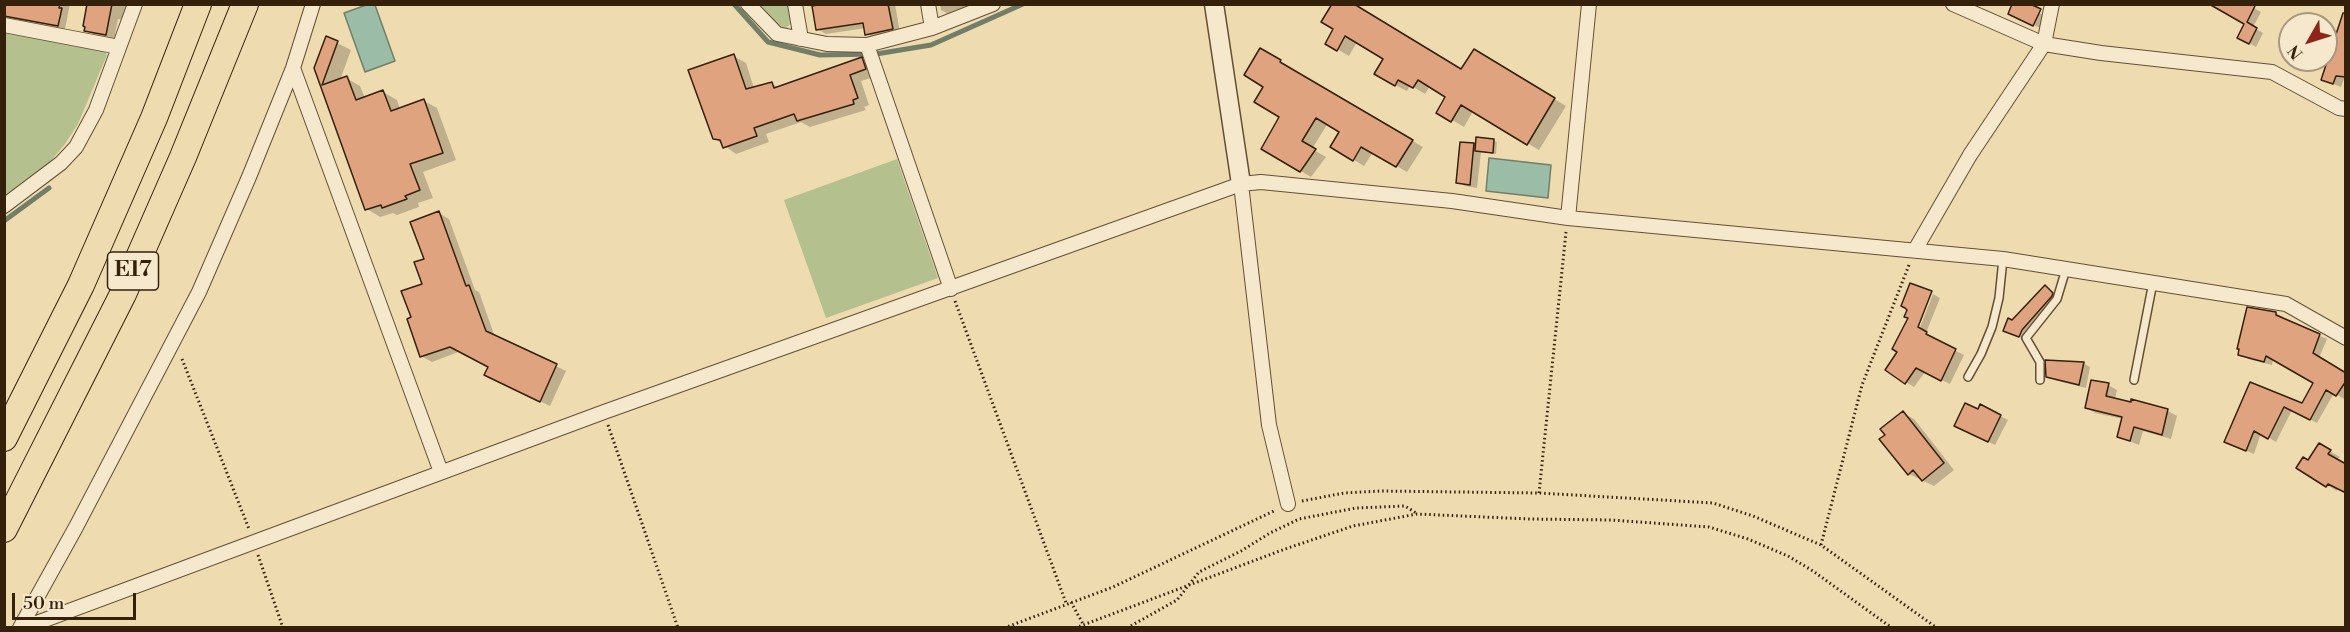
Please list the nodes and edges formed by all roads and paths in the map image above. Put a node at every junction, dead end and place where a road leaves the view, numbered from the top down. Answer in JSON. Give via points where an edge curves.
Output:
{"nodes":[{"id":1,"x":135,"y":4,"type":"edge"},
{"id":2,"x":198,"y":4,"type":"edge"},
{"id":3,"x":245,"y":4,"type":"edge"},
{"id":4,"x":313,"y":4,"type":"edge"},
{"id":5,"x":748,"y":4,"type":"edge"},
{"id":6,"x":795,"y":4,"type":"edge"},
{"id":7,"x":928,"y":4,"type":"edge"},
{"id":8,"x":993,"y":4,"type":"edge"},
{"id":9,"x":1214,"y":4,"type":"edge"},
{"id":10,"x":1589,"y":4,"type":"edge"},
{"id":11,"x":1953,"y":4,"type":"edge"},
{"id":12,"x":2052,"y":4,"type":"edge"},
{"id":13,"x":4,"y":25,"type":"edge"},
{"id":14,"x":932,"y":28,"type":"junction"},
{"id":15,"x":801,"y":39,"type":"junction"},
{"id":16,"x":2044,"y":44,"type":"junction"},
{"id":17,"x":867,"y":45,"type":"junction"},
{"id":18,"x":120,"y":47,"type":"junction"},
{"id":19,"x":292,"y":68,"type":"junction"},
{"id":20,"x":2346,"y":109,"type":"edge"},
{"id":21,"x":1241,"y":184,"type":"junction"},
{"id":22,"x":4,"y":206,"type":"edge"},
{"id":23,"x":1568,"y":218,"type":"junction"},
{"id":24,"x":1915,"y":250,"type":"junction"},
{"id":25,"x":2003,"y":259,"type":"junction"},
{"id":26,"x":2066,"y":269,"type":"junction"},
{"id":27,"x":2153,"y":282,"type":"junction"},
{"id":28,"x":951,"y":289,"type":"junction"},
{"id":29,"x":2346,"y":338,"type":"edge"},
{"id":30,"x":174,"y":341,"type":"junction"},
{"id":31,"x":1968,"y":377,"type":"dead end"},
{"id":32,"x":2040,"y":380,"type":"dead end"},
{"id":33,"x":2134,"y":380,"type":"dead end"},
{"id":34,"x":604,"y":412,"type":"junction"},
{"id":35,"x":4,"y":438,"type":"edge"},
{"id":36,"x":441,"y":472,"type":"junction"},
{"id":37,"x":1539,"y":493,"type":"junction"},
{"id":38,"x":1288,"y":504,"type":"junction"},
{"id":39,"x":1417,"y":513,"type":"junction"},
{"id":40,"x":4,"y":529,"type":"edge"},
{"id":41,"x":254,"y":542,"type":"junction"},
{"id":42,"x":1821,"y":544,"type":"junction"},
{"id":43,"x":1188,"y":585,"type":"junction"},
{"id":44,"x":1071,"y":602,"type":"junction"},
{"id":45,"x":1066,"y":603,"type":"junction"},
{"id":46,"x":1083,"y":624,"type":"junction"},
{"id":47,"x":21,"y":627,"type":"edge"},
{"id":48,"x":283,"y":627,"type":"edge"},
{"id":49,"x":678,"y":627,"type":"edge"},
{"id":50,"x":1004,"y":627,"type":"edge"},
{"id":51,"x":1075,"y":627,"type":"edge"},
{"id":52,"x":1127,"y":627,"type":"edge"},
{"id":53,"x":1892,"y":627,"type":"edge"},
{"id":54,"x":1937,"y":627,"type":"edge"}],
"edges":[{"from":1,"to":18,"type":"street"},
{"from":2,"to":35,"type":"highway","number":"E17","via":[[154,118],[81,285]]},
{"from":3,"to":40,"type":"highway","number":"E17","via":[[123,294]]},
{"from":4,"to":19,"type":"street"},
{"from":5,"to":15,"type":"street","via":[[777,34]]},
{"from":6,"to":15,"type":"street"},
{"from":7,"to":14,"type":"street"},
{"from":8,"to":14,"type":"street"},
{"from":9,"to":21,"type":"street"},
{"from":10,"to":23,"type":"street"},
{"from":11,"to":16,"type":"street"},
{"from":12,"to":16,"type":"street"},
{"from":13,"to":18,"type":"street"},
{"from":14,"to":17,"type":"street"},
{"from":15,"to":17,"type":"street"},
{"from":16,"to":20,"type":"street","via":[[2271,72]]},
{"from":16,"to":24,"type":"street","via":[[1970,155]]},
{"from":17,"to":28,"type":"street"},
{"from":18,"to":22,"type":"street","via":[[96,110],[76,147]]},
{"from":19,"to":30,"type":"street","via":[[249,177]]},
{"from":19,"to":36,"type":"street"},
{"from":21,"to":23,"type":"street","via":[[1261,182],[1441,200]]},
{"from":21,"to":28,"type":"street"},
{"from":21,"to":38,"type":"street","via":[[1269,425]]},
{"from":23,"to":24,"type":"street"},
{"from":23,"to":37,"type":"path"},
{"from":24,"to":25,"type":"street"},
{"from":24,"to":42,"type":"path","via":[[1862,385]]},
{"from":25,"to":26,"type":"street"},
{"from":25,"to":31,"type":"lane","via":[[1992,327]]},
{"from":26,"to":27,"type":"street"},
{"from":26,"to":32,"type":"lane","via":[[2057,299],[2026,338],[2040,363]]},
{"from":27,"to":29,"type":"street","via":[[2286,304]]},
{"from":27,"to":33,"type":"lane"},
{"from":28,"to":34,"type":"street"},
{"from":28,"to":45,"type":"path"},
{"from":30,"to":41,"type":"path"},
{"from":30,"to":47,"type":"street"},
{"from":34,"to":36,"type":"street"},
{"from":34,"to":49,"type":"path"},
{"from":36,"to":41,"type":"street"},
{"from":37,"to":38,"type":"path","via":[[1380,491],[1344,493]]},
{"from":37,"to":42,"type":"path","via":[[1713,503]]},
{"from":38,"to":44,"type":"path","via":[[1113,588]]},
{"from":39,"to":43,"type":"path","via":[[1353,526]]},
{"from":39,"to":43,"type":"path","via":[[1405,506],[1356,508],[1299,519],[1199,572]]},
{"from":39,"to":53,"type":"path","via":[[1709,527],[1788,556]]},
{"from":41,"to":47,"type":"street"},
{"from":41,"to":48,"type":"path"},
{"from":42,"to":54,"type":"path"},
{"from":43,"to":46,"type":"path"},
{"from":43,"to":52,"type":"path","via":[[1177,600]]},
{"from":44,"to":45,"type":"path"},
{"from":44,"to":46,"type":"path"},
{"from":45,"to":50,"type":"path"},
{"from":46,"to":51,"type":"path"}]}
